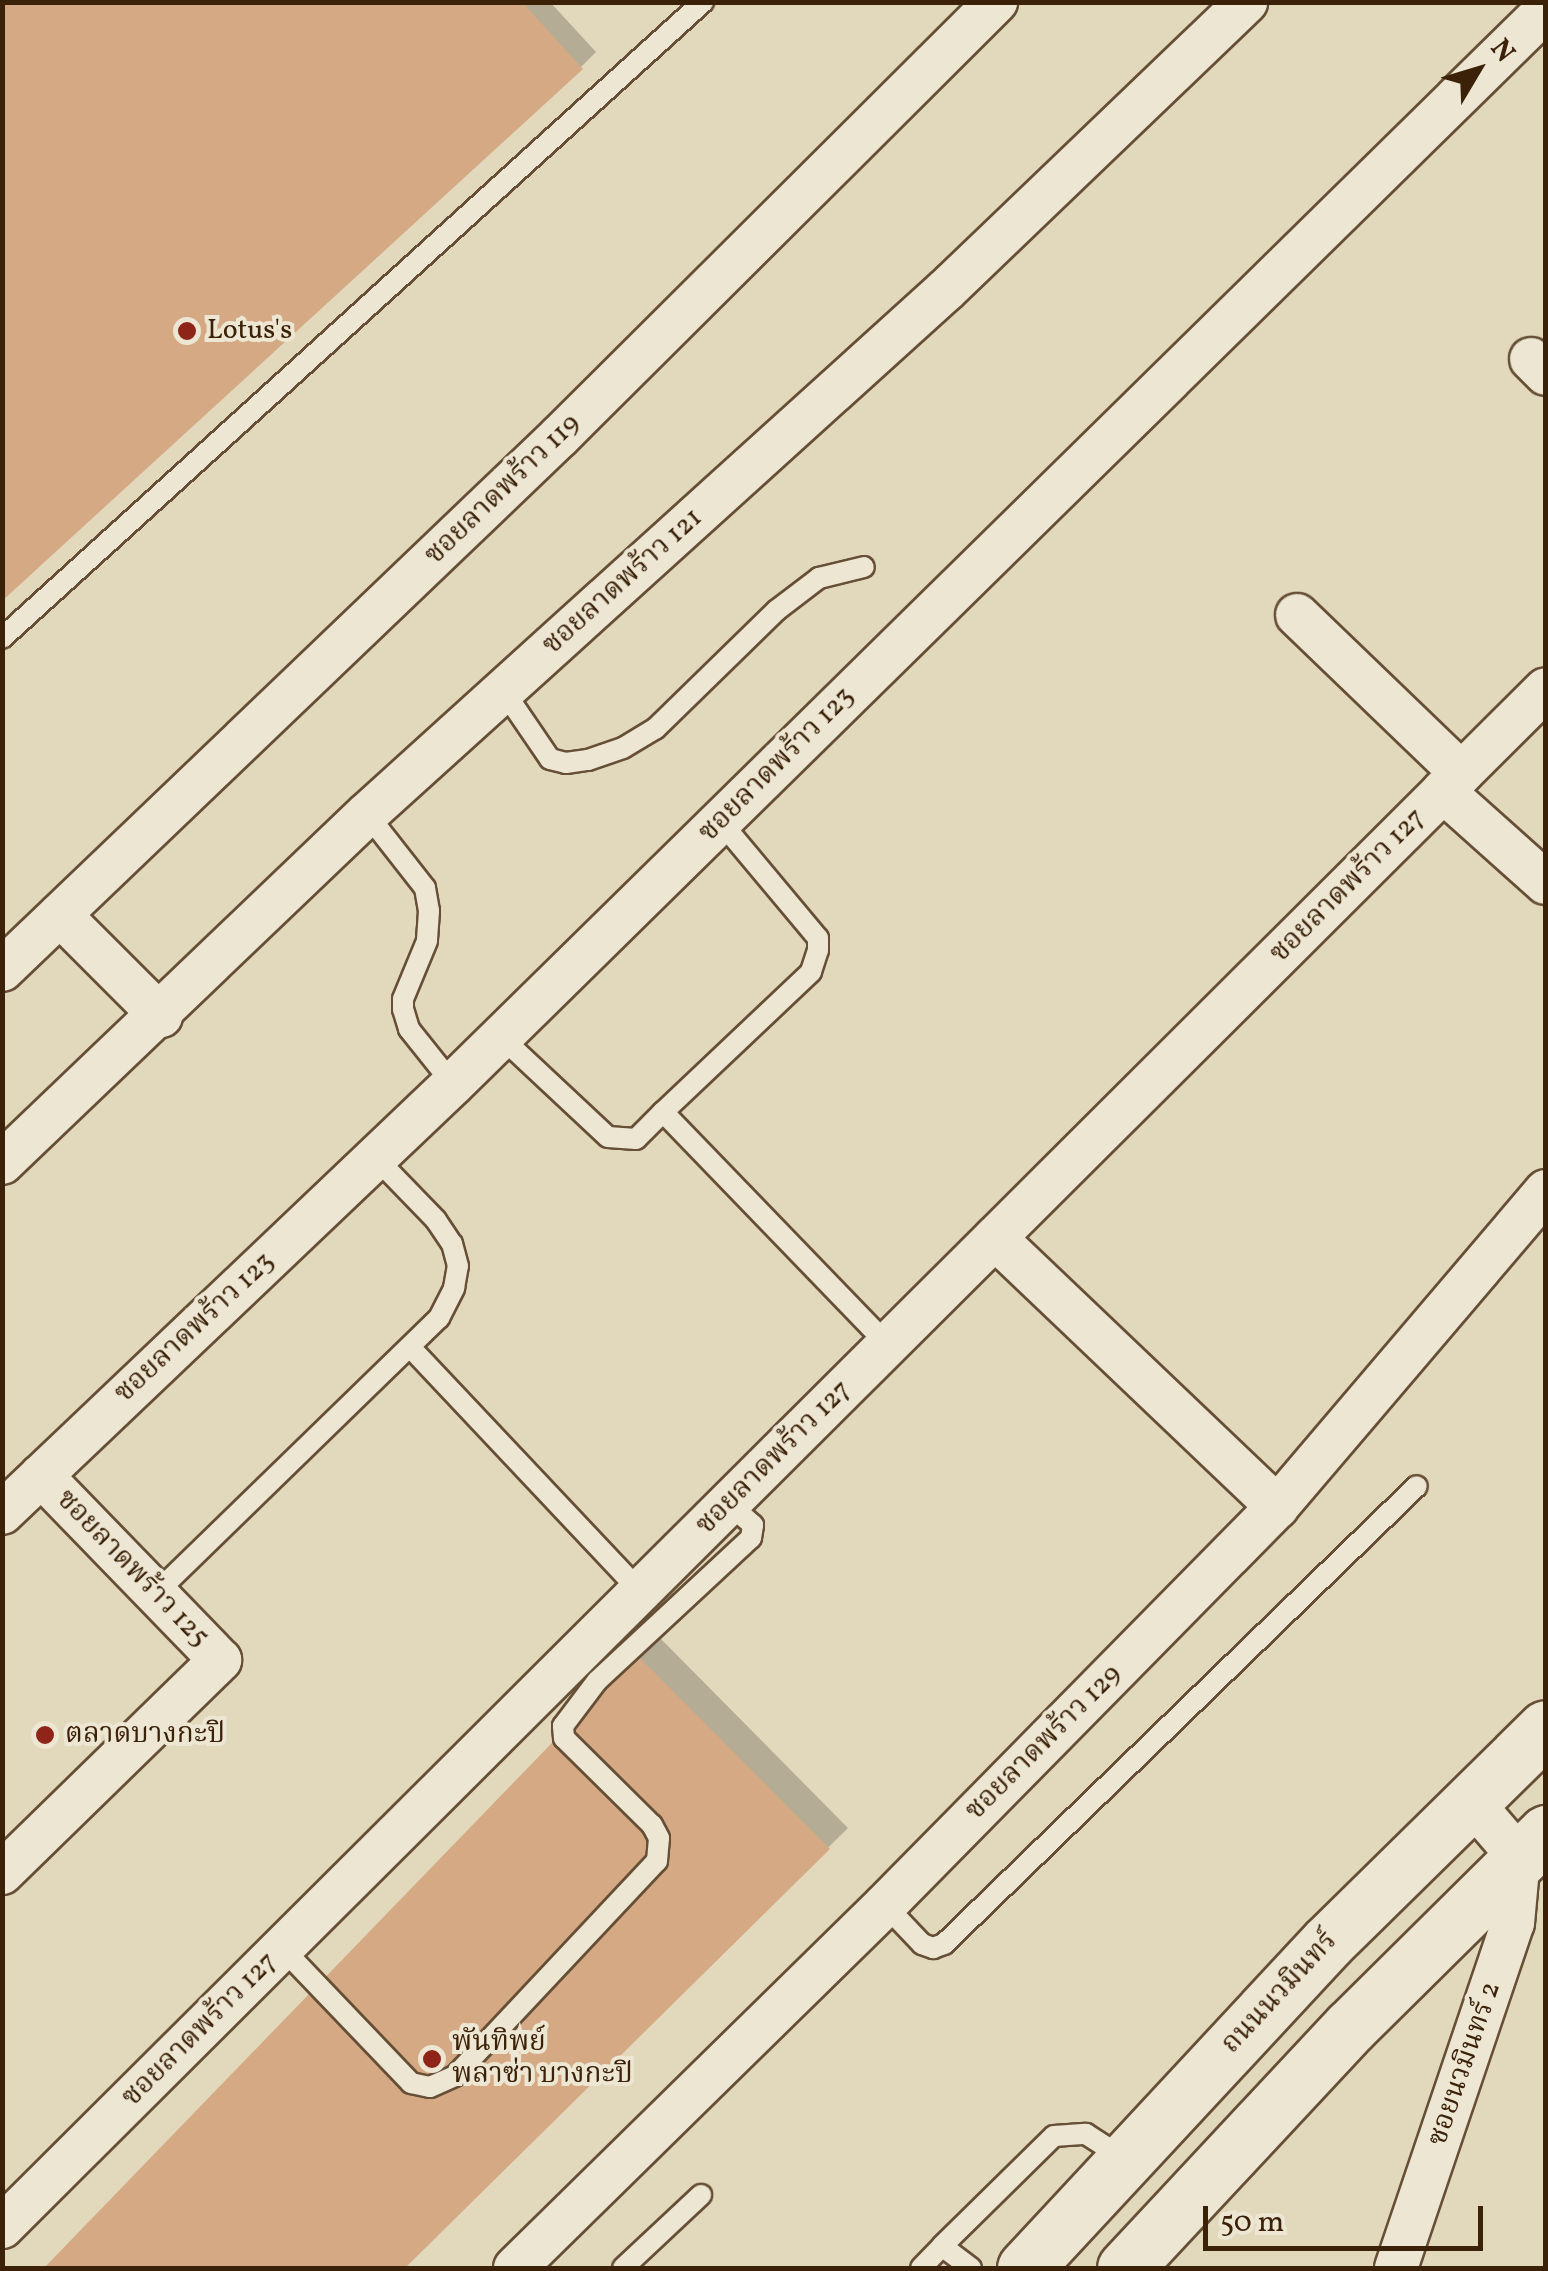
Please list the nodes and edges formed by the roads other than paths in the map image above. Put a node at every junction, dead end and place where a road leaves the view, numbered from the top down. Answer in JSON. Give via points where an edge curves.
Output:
{"nodes":[{"id":1,"x":704,"y":2,"type":"edge"},
{"id":2,"x":996,"y":2,"type":"edge"},
{"id":3,"x":1246,"y":2,"type":"edge"},
{"id":4,"x":1546,"y":10,"type":"edge"},
{"id":5,"x":864,"y":567,"type":"dead end"},
{"id":6,"x":1297,"y":615,"type":"dead end"},
{"id":7,"x":2,"y":638,"type":"edge"},
{"id":8,"x":1546,"y":689,"type":"edge"},
{"id":9,"x":503,"y":690,"type":"junction"},
{"id":10,"x":1452,"y":782,"type":"junction"},
{"id":11,"x":367,"y":814,"type":"junction"},
{"id":12,"x":720,"y":821,"type":"junction"},
{"id":13,"x":1546,"y":883,"type":"edge"},
{"id":14,"x":60,"y":916,"type":"junction"},
{"id":15,"x":2,"y":970,"type":"edge"},
{"id":16,"x":161,"y":1016,"type":"junction"},
{"id":17,"x":501,"y":1036,"type":"junction"},
{"id":18,"x":452,"y":1084,"type":"junction"},
{"id":19,"x":663,"y":1112,"type":"junction"},
{"id":20,"x":376,"y":1158,"type":"junction"},
{"id":21,"x":2,"y":1163,"type":"edge"},
{"id":22,"x":1546,"y":1190,"type":"edge"},
{"id":23,"x":995,"y":1238,"type":"junction"},
{"id":24,"x":888,"y":1344,"type":"junction"},
{"id":25,"x":410,"y":1347,"type":"junction"},
{"id":26,"x":41,"y":1475,"type":"junction"},
{"id":27,"x":1416,"y":1486,"type":"dead end"},
{"id":28,"x":728,"y":1504,"type":"junction"},
{"id":29,"x":1277,"y":1507,"type":"junction"},
{"id":30,"x":2,"y":1513,"type":"edge"},
{"id":31,"x":640,"y":1591,"type":"junction"},
{"id":32,"x":156,"y":1594,"type":"junction"},
{"id":33,"x":1546,"y":1728,"type":"edge"},
{"id":34,"x":1470,"y":1800,"type":"junction"},
{"id":35,"x":1532,"y":1845,"type":"edge"},
{"id":36,"x":2,"y":1873,"type":"edge"},
{"id":37,"x":884,"y":1904,"type":"junction"},
{"id":38,"x":282,"y":1948,"type":"junction"},
{"id":39,"x":1126,"y":2160,"type":"junction"},
{"id":40,"x":701,"y":2195,"type":"dead end"},
{"id":41,"x":2,"y":2227,"type":"edge"},
{"id":42,"x":942,"y":2246,"type":"junction"},
{"id":43,"x":515,"y":2268,"type":"edge"},
{"id":44,"x":623,"y":2268,"type":"edge"},
{"id":45,"x":921,"y":2268,"type":"edge"},
{"id":46,"x":971,"y":2268,"type":"edge"},
{"id":47,"x":1025,"y":2268,"type":"edge"},
{"id":48,"x":1125,"y":2268,"type":"edge"},
{"id":49,"x":1396,"y":2268,"type":"edge"}],
"edges":[{"from":1,"to":7,"type":"lane"},
{"from":2,"to":14,"type":"street","name":"ซอยลาดพร้าว 119","via":[[559,437]]},
{"from":3,"to":9,"type":"street","name":"ซอยลาดพร้าว 121","via":[[946,290]]},
{"from":4,"to":12,"type":"street","name":"ซอยลาดพร้าว 123"},
{"from":5,"to":9,"type":"lane","via":[[819,578],[655,728],[588,760],[550,759]]},
{"from":6,"to":10,"type":"street"},
{"from":8,"to":10,"type":"street","name":"ซอยลาดพร้าว 127"},
{"from":9,"to":11,"type":"street","name":"ซอยลาดพร้าว 121"},
{"from":10,"to":13,"type":"street"},
{"from":10,"to":23,"type":"street","name":"ซอยลาดพร้าว 127"},
{"from":11,"to":16,"type":"street","name":"ซอยลาดพร้าว 121"},
{"from":11,"to":18,"type":"lane","via":[[424,888],[427,942],[403,1009],[409,1029]]},
{"from":12,"to":17,"type":"street","name":"ซอยลาดพร้าว 123"},
{"from":12,"to":19,"type":"lane","via":[[818,938],[818,950],[811,972]]},
{"from":14,"to":15,"type":"street","name":"ซอยลาดพร้าว 119"},
{"from":14,"to":16,"type":"street"},
{"from":16,"to":21,"type":"street","name":"ซอยลาดพร้าว 121"},
{"from":17,"to":18,"type":"street","name":"ซอยลาดพร้าว 123"},
{"from":17,"to":19,"type":"lane","via":[[608,1137],[636,1139]]},
{"from":18,"to":20,"type":"street","name":"ซอยลาดพร้าว 123"},
{"from":19,"to":24,"type":"lane"},
{"from":20,"to":25,"type":"lane","via":[[436,1220],[458,1266],[439,1318]]},
{"from":20,"to":26,"type":"street","name":"ซอยลาดพร้าว 123"},
{"from":22,"to":29,"type":"street","name":"ซอยลาดพร้าว 129"},
{"from":23,"to":24,"type":"street","name":"ซอยลาดพร้าว 127"},
{"from":23,"to":29,"type":"street"},
{"from":24,"to":28,"type":"street","name":"ซอยลาดพร้าว 127"},
{"from":25,"to":31,"type":"lane"},
{"from":25,"to":32,"type":"lane"},
{"from":26,"to":30,"type":"street","name":"ซอยลาดพร้าว 123"},
{"from":26,"to":32,"type":"street","name":"ซอยลาดพร้าว 125"},
{"from":27,"to":37,"type":"lane","via":[[944,1944],[922,1944]]},
{"from":28,"to":31,"type":"street","name":"ซอยลาดพร้าว 127"},
{"from":28,"to":38,"type":"lane","via":[[753,1524],[751,1538],[597,1681],[563,1726],[564,1738],[652,1825],[657,1861],[454,2076],[430,2087],[411,2083]]},
{"from":29,"to":37,"type":"street","name":"ซอยลาดพร้าว 129"},
{"from":31,"to":38,"type":"street","name":"ซอยลาดพร้าว 127"},
{"from":32,"to":36,"type":"street","name":"ซอยลาดพร้าว 125","via":[[220,1660]]},
{"from":33,"to":34,"type":"main road","name":"ถนนนวมินทร์"},
{"from":34,"to":35,"type":"street"},
{"from":34,"to":39,"type":"main road","name":"ถนนนวมินทร์"},
{"from":35,"to":48,"type":"main road"},
{"from":35,"to":49,"type":"street","name":"ซอยนวมินทร์ 2","via":[[1513,1923]]},
{"from":37,"to":43,"type":"street","name":"ซอยลาดพร้าว 129"},
{"from":38,"to":41,"type":"street","name":"ซอยลาดพร้าว 127"},
{"from":39,"to":42,"type":"lane","via":[[1086,2134],[1054,2136]]},
{"from":39,"to":47,"type":"main road","name":"ถนนนวมินทร์"},
{"from":40,"to":44,"type":"lane"},
{"from":42,"to":45,"type":"lane"},
{"from":42,"to":46,"type":"lane"}]}
